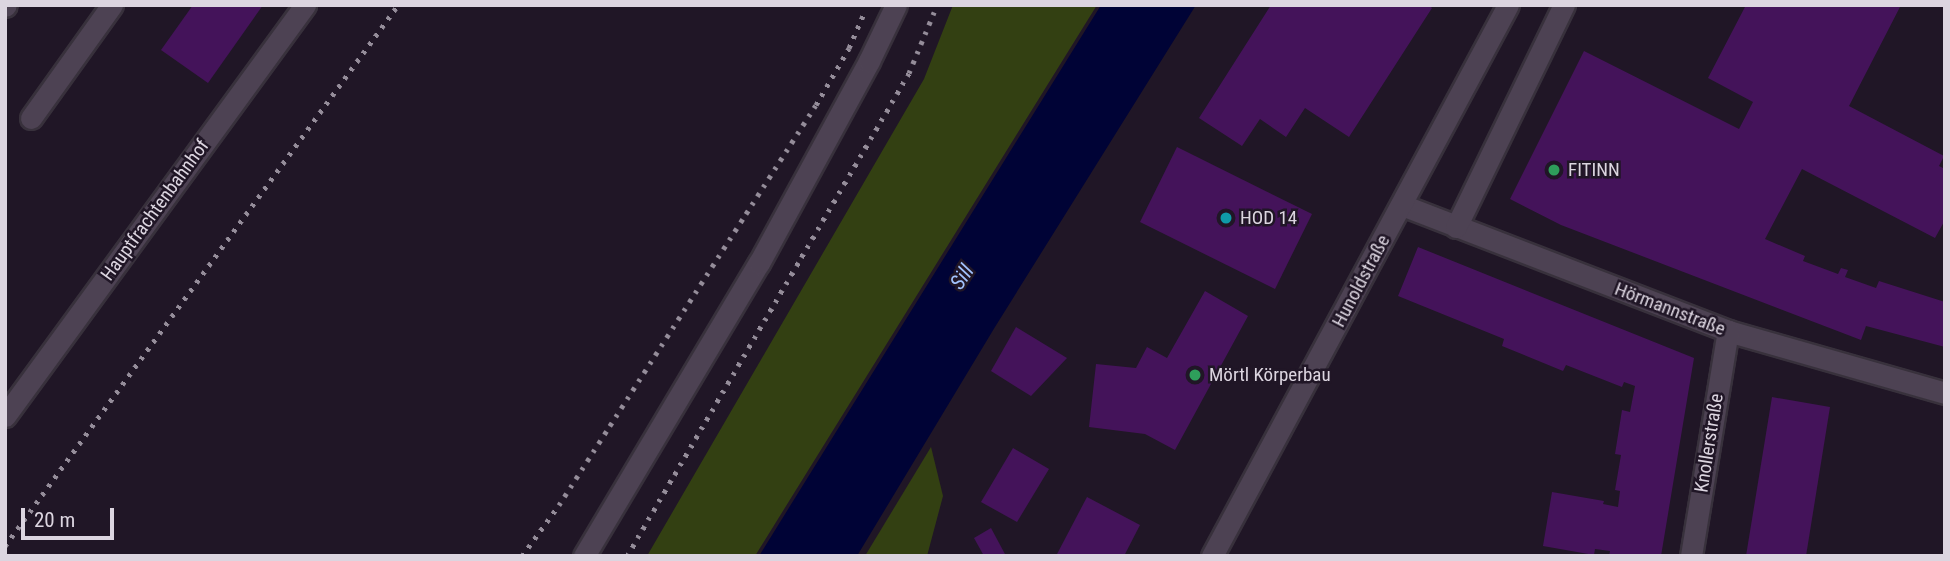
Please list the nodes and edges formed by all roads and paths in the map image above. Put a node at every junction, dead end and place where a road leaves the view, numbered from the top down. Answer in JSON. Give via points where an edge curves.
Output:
{"nodes":[{"id":1,"x":111,"y":5,"type":"edge"},
{"id":2,"x":305,"y":5,"type":"edge"},
{"id":3,"x":896,"y":5,"type":"edge"},
{"id":4,"x":1508,"y":5,"type":"edge"},
{"id":5,"x":1564,"y":5,"type":"edge"},
{"id":6,"x":31,"y":118,"type":"dead end"},
{"id":7,"x":1402,"y":205,"type":"junction"},
{"id":8,"x":1457,"y":227,"type":"junction"},
{"id":9,"x":1728,"y":331,"type":"junction"},
{"id":10,"x":1945,"y":393,"type":"edge"},
{"id":11,"x":5,"y":416,"type":"edge"},
{"id":12,"x":584,"y":556,"type":"edge"},
{"id":13,"x":1212,"y":556,"type":"edge"},
{"id":14,"x":1691,"y":556,"type":"edge"}],
"edges":[{"from":1,"to":6,"type":"street"},
{"from":2,"to":11,"type":"street","name":"Hauptfrachtenbahnhof"},
{"from":3,"to":12,"type":"street","via":[[759,262]]},
{"from":4,"to":7,"type":"street","name":"Hunoldstraße"},
{"from":5,"to":8,"type":"street"},
{"from":7,"to":8,"type":"street","name":"Hörmannstraße"},
{"from":7,"to":13,"type":"street","name":"Hunoldstraße"},
{"from":8,"to":9,"type":"street","name":"Hörmannstraße"},
{"from":9,"to":10,"type":"street","name":"Hörmannstraße"},
{"from":9,"to":14,"type":"street","name":"Knollerstraße"}]}
